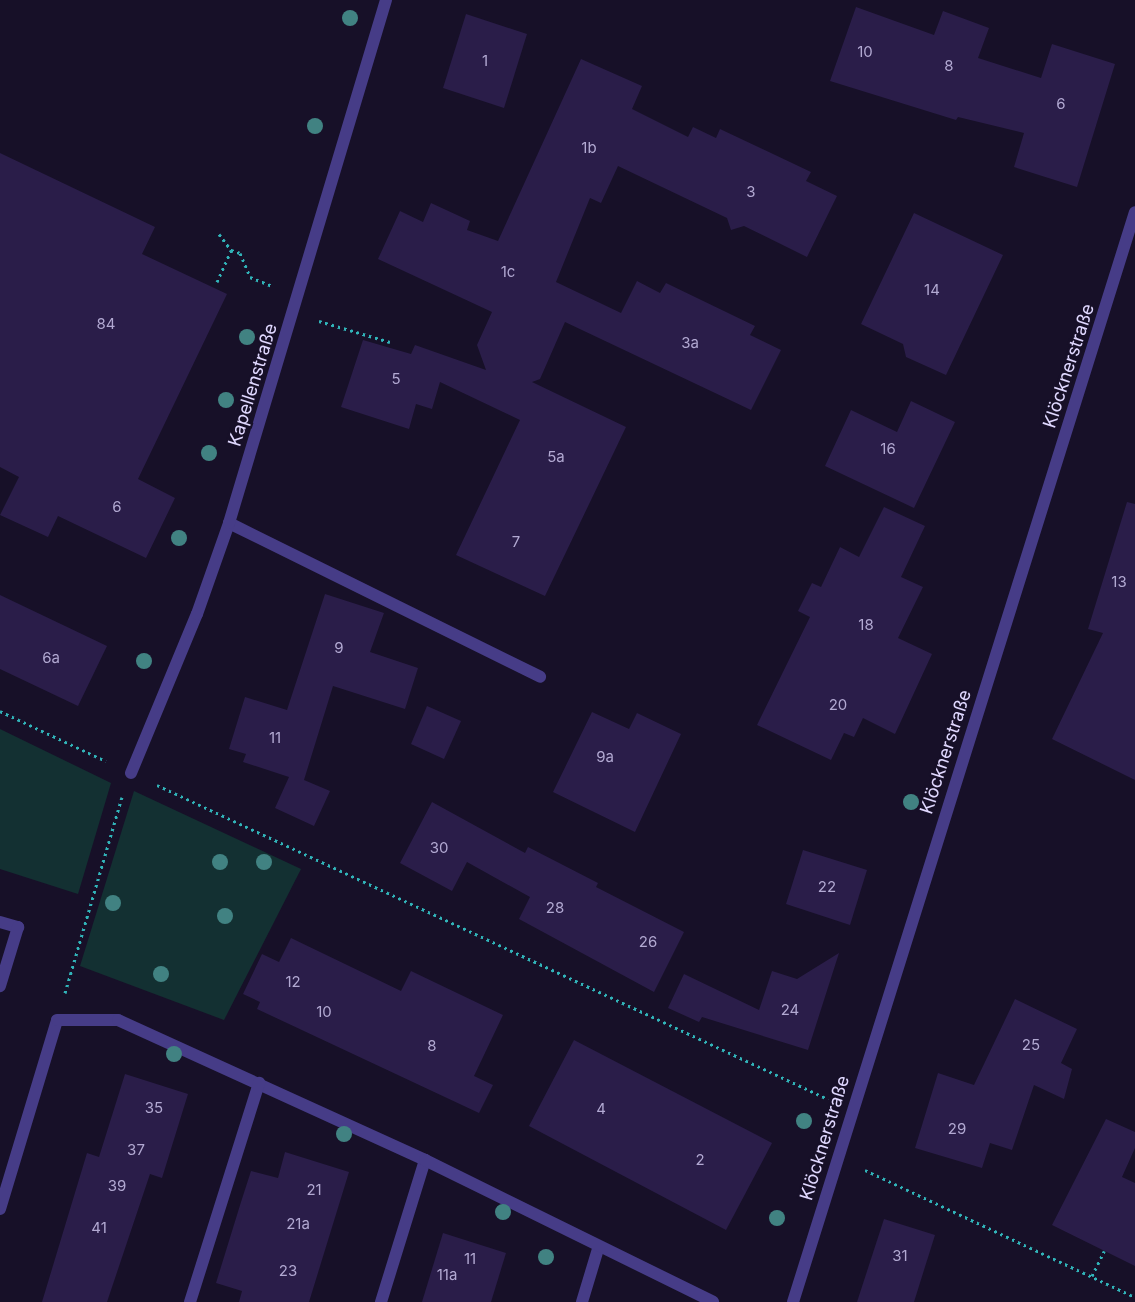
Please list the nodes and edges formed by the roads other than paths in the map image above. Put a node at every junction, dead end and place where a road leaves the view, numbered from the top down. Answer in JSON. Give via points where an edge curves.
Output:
{"nodes":[{"id":1,"x":386,"y":0,"type":"edge"},
{"id":2,"x":1135,"y":212,"type":"edge"},
{"id":3,"x":229,"y":523,"type":"junction"},
{"id":4,"x":540,"y":677,"type":"dead end"},
{"id":5,"x":131,"y":773,"type":"dead end"},
{"id":6,"x":0,"y":922,"type":"edge"},
{"id":7,"x":0,"y":986,"type":"edge"},
{"id":8,"x":258,"y":1083,"type":"junction"},
{"id":9,"x":425,"y":1160,"type":"junction"},
{"id":10,"x":0,"y":1208,"type":"edge"},
{"id":11,"x":598,"y":1249,"type":"junction"},
{"id":12,"x":190,"y":1302,"type":"edge"},
{"id":13,"x":381,"y":1302,"type":"edge"},
{"id":14,"x":582,"y":1302,"type":"edge"},
{"id":15,"x":712,"y":1302,"type":"edge"},
{"id":16,"x":793,"y":1302,"type":"edge"}],
"edges":[{"from":1,"to":3,"type":"street","name":"Kapellenstraße"},
{"from":2,"to":16,"type":"street","name":"Klöcknerstraße"},
{"from":3,"to":4,"type":"street"},
{"from":3,"to":5,"type":"street","name":"Kapellenstraße","via":[[197,614]]},
{"from":6,"to":7,"type":"street","via":[[18,927]]},
{"from":8,"to":9,"type":"street"},
{"from":8,"to":10,"type":"street","via":[[118,1020],[57,1020]]},
{"from":8,"to":12,"type":"street"},
{"from":9,"to":11,"type":"street"},
{"from":9,"to":13,"type":"street"},
{"from":11,"to":14,"type":"street"},
{"from":11,"to":15,"type":"street"}]}
